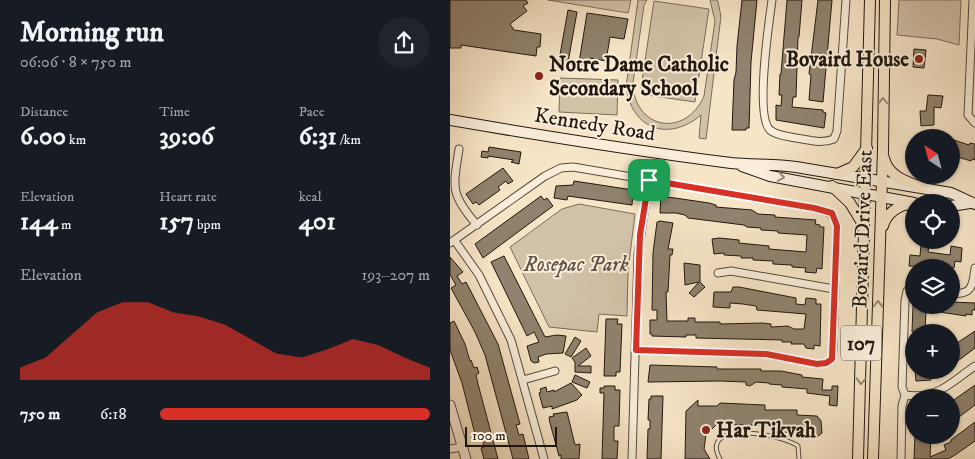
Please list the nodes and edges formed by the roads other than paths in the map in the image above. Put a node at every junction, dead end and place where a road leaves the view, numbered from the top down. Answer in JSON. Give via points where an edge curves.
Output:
{"nodes":[{"id":1,"x":772,"y":0,"type":"edge"},
{"id":2,"x":846,"y":0,"type":"edge"},
{"id":3,"x":870,"y":0,"type":"edge"},
{"id":4,"x":885,"y":0,"type":"edge"},
{"id":5,"x":973,"y":0,"type":"edge"},
{"id":6,"x":450,"y":120,"type":"edge"},
{"id":7,"x":975,"y":123,"type":"edge"},
{"id":8,"x":867,"y":147,"type":"junction"},
{"id":9,"x":459,"y":149,"type":"dead end"},
{"id":10,"x":883,"y":150,"type":"junction"},
{"id":11,"x":734,"y":163,"type":"junction"},
{"id":12,"x":837,"y":174,"type":"junction"},
{"id":13,"x":866,"y":179,"type":"junction"},
{"id":14,"x":649,"y":180,"type":"junction"},
{"id":15,"x":882,"y":182,"type":"junction"},
{"id":16,"x":832,"y":186,"type":"junction"},
{"id":17,"x":923,"y":188,"type":"junction"},
{"id":18,"x":866,"y":193,"type":"junction"},
{"id":19,"x":882,"y":196,"type":"junction"},
{"id":20,"x":905,"y":201,"type":"edge"},
{"id":21,"x":972,"y":204,"type":"edge"},
{"id":22,"x":905,"y":205,"type":"edge"},
{"id":23,"x":477,"y":225,"type":"junction"},
{"id":24,"x":864,"y":227,"type":"junction"},
{"id":25,"x":880,"y":237,"type":"junction"},
{"id":26,"x":453,"y":242,"type":"edge"},
{"id":27,"x":975,"y":268,"type":"edge"},
{"id":28,"x":718,"y":273,"type":"dead end"},
{"id":29,"x":834,"y":289,"type":"junction"},
{"id":30,"x":960,"y":294,"type":"edge"},
{"id":31,"x":905,"y":301,"type":"edge"},
{"id":32,"x":636,"y":350,"type":"junction"},
{"id":33,"x":975,"y":366,"type":"edge"},
{"id":34,"x":555,"y":371,"type":"dead end"},
{"id":35,"x":523,"y":380,"type":"junction"},
{"id":36,"x":942,"y":389,"type":"edge"},
{"id":37,"x":905,"y":395,"type":"joint"},
{"id":38,"x":450,"y":405,"type":"edge"},
{"id":39,"x":462,"y":447,"type":"junction"},
{"id":40,"x":450,"y":449,"type":"edge"},
{"id":41,"x":466,"y":459,"type":"edge"},
{"id":42,"x":544,"y":459,"type":"edge"},
{"id":43,"x":632,"y":459,"type":"edge"},
{"id":44,"x":720,"y":459,"type":"edge"},
{"id":45,"x":799,"y":459,"type":"edge"},
{"id":46,"x":858,"y":459,"type":"edge"},
{"id":47,"x":873,"y":459,"type":"edge"},
{"id":48,"x":901,"y":459,"type":"edge"}],
"edges":[{"from":1,"to":2,"type":"street","via":[[765,60],[765,123],[778,135],[825,143],[834,139],[837,131]]},
{"from":3,"to":8,"type":"main road","name":"Bovaird Drive East","number":"107"},
{"from":10,"to":4,"type":"main road","name":"Bovaird Drive East","number":"107","one_way":true},
{"from":5,"to":7,"type":"street","via":[[968,115]]},
{"from":6,"to":11,"type":"main road","name":"Kennedy Road"},
{"from":8,"to":12,"type":"main road","via":[[853,167]]},
{"from":8,"to":13,"type":"main road","name":"Bovaird Drive East","number":"107"},
{"from":9,"to":23,"type":"street","via":[[453,186],[462,208]]},
{"from":10,"to":15,"type":"main road","name":"Bovaird Drive East","number":"107"},
{"from":10,"to":17,"type":"main road","via":[[885,163],[892,173]]},
{"from":11,"to":12,"type":"main road","via":[[773,164]]},
{"from":11,"to":16,"type":"main road","one_way":true,"via":[[770,176]]},
{"from":12,"to":13,"type":"main road"},
{"from":13,"to":15,"type":"main road"},
{"from":13,"to":18,"type":"main road","name":"Bovaird Drive East","number":"107"},
{"from":14,"to":23,"type":"street","via":[[573,167],[561,168]]},
{"from":14,"to":29,"type":"street","via":[[832,213],[837,226]]},
{"from":14,"to":32,"type":"street","via":[[640,235]]},
{"from":15,"to":17,"type":"main road"},
{"from":15,"to":19,"type":"main road","name":"Bovaird Drive East","number":"107"},
{"from":16,"to":18,"type":"main road"},
{"from":16,"to":24,"type":"main road","via":[[850,203]]},
{"from":17,"to":21,"type":"main road","via":[[950,193]]},
{"from":18,"to":19,"type":"main road"},
{"from":18,"to":24,"type":"main road","name":"Bovaird Drive East","number":"107"},
{"from":19,"to":20,"type":"main road"},
{"from":19,"to":25,"type":"main road","name":"Bovaird Drive East","number":"107"},
{"from":22,"to":25,"type":"main road","via":[[885,218]]},
{"from":23,"to":26,"type":"street"},
{"from":24,"to":46,"type":"main road","name":"Bovaird Drive East","number":"107","one_way":true},
{"from":47,"to":25,"type":"main road","name":"Bovaird Drive East","number":"107","one_way":true},
{"from":26,"to":35,"type":"street","via":[[479,275],[500,315],[512,340]]},
{"from":27,"to":30,"type":"street","via":[[973,284],[967,292]]},
{"from":28,"to":29,"type":"street","via":[[731,271]]},
{"from":29,"to":32,"type":"street","via":[[833,351],[832,359],[826,363],[766,354]]},
{"from":31,"to":37,"type":"street","via":[[902,387]]},
{"from":32,"to":43,"type":"street"},
{"from":33,"to":36,"type":"street"},
{"from":34,"to":35,"type":"street"},
{"from":35,"to":42,"type":"street"},
{"from":37,"to":48,"type":"street"},
{"from":38,"to":39,"type":"street"},
{"from":39,"to":40,"type":"street"},
{"from":39,"to":41,"type":"street"},
{"from":44,"to":45,"type":"lane","via":[[715,449],[716,442],[723,435],[732,434],[790,440],[798,446]]}]}
